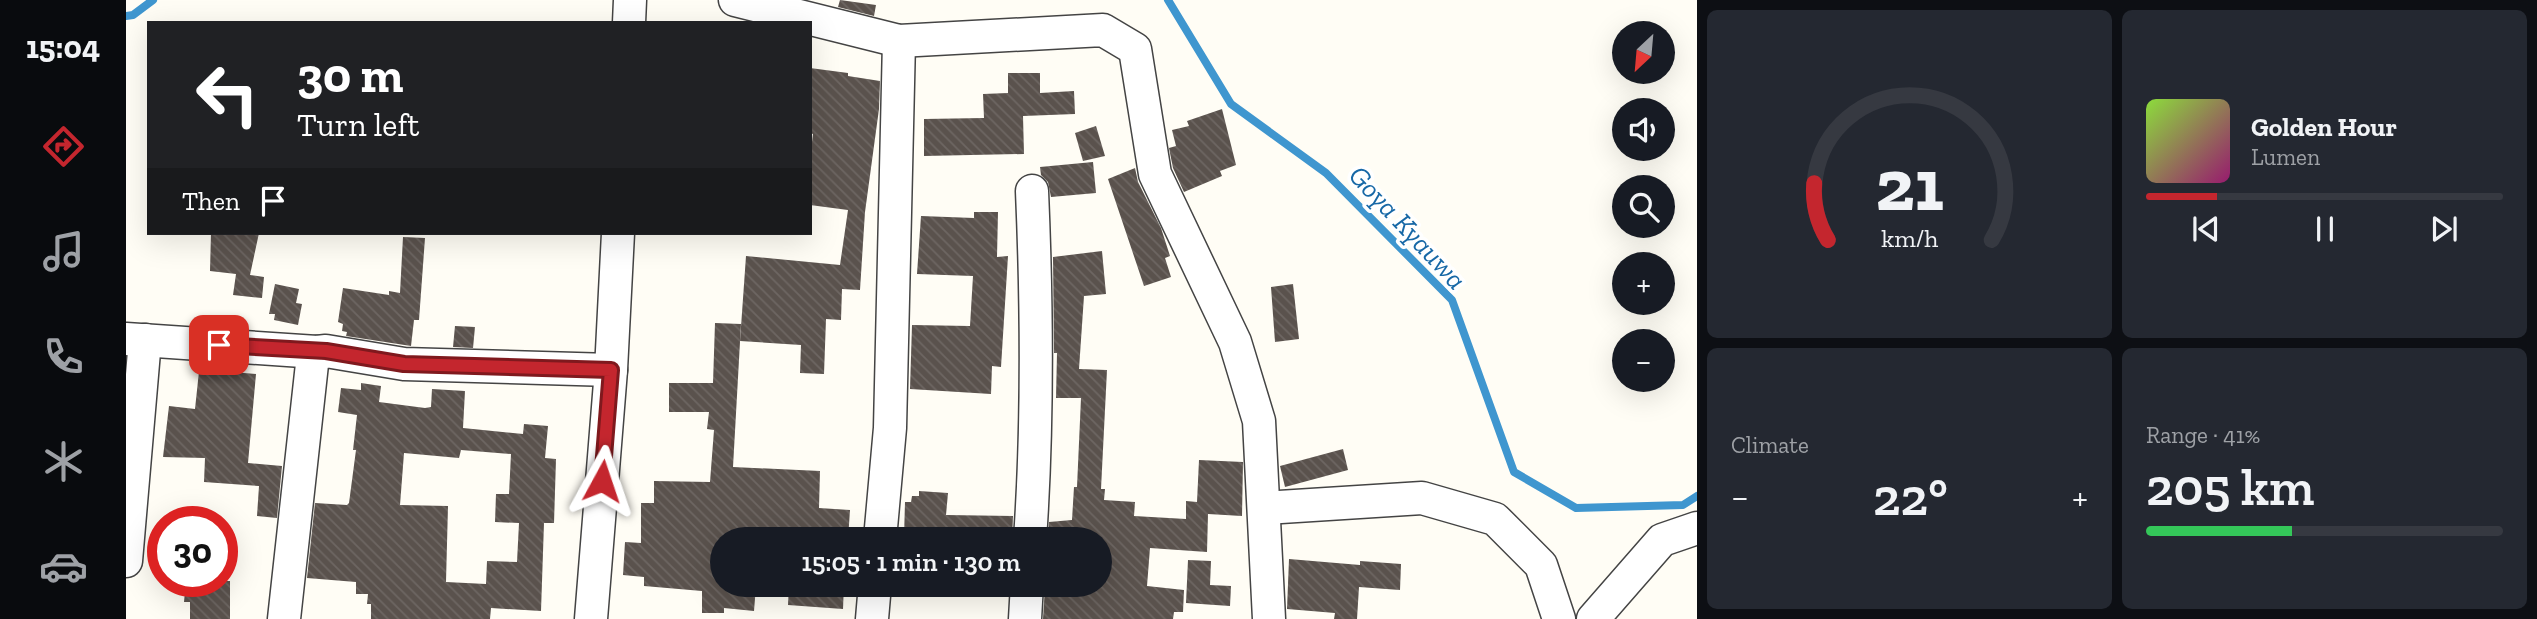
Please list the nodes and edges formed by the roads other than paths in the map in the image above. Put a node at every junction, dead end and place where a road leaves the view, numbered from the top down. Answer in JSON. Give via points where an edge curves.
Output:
{"nodes":[{"id":1,"x":631,"y":0,"type":"edge"},
{"id":2,"x":735,"y":0,"type":"edge"},
{"id":3,"x":629,"y":21,"type":"edge"},
{"id":4,"x":899,"y":41,"type":"junction"},
{"id":5,"x":1032,"y":191,"type":"dead end"},
{"id":6,"x":618,"y":235,"type":"edge"},
{"id":7,"x":136,"y":340,"type":"edge"},
{"id":8,"x":317,"y":352,"type":"junction"},
{"id":9,"x":611,"y":370,"type":"junction"},
{"id":10,"x":129,"y":494,"type":"edge"},
{"id":11,"x":1264,"y":508,"type":"junction"},
{"id":12,"x":881,"y":527,"type":"edge"},
{"id":13,"x":1031,"y":527,"type":"edge"},
{"id":14,"x":1697,"y":528,"type":"edge"},
{"id":15,"x":126,"y":561,"type":"edge"},
{"id":16,"x":874,"y":597,"type":"edge"},
{"id":17,"x":1026,"y":597,"type":"edge"},
{"id":18,"x":284,"y":619,"type":"edge"},
{"id":19,"x":590,"y":619,"type":"edge"},
{"id":20,"x":872,"y":619,"type":"edge"},
{"id":21,"x":1025,"y":619,"type":"edge"},
{"id":22,"x":1269,"y":619,"type":"edge"},
{"id":23,"x":1559,"y":619,"type":"edge"},
{"id":24,"x":1593,"y":619,"type":"edge"}],
"edges":[{"from":1,"to":3,"type":"street"},
{"from":2,"to":4,"type":"street"},
{"from":4,"to":11,"type":"street","via":[[1103,30],[1135,49],[1155,174],[1235,342],[1259,421]]},
{"from":4,"to":12,"type":"street","via":[[890,428]]},
{"from":5,"to":13,"type":"street"},
{"from":6,"to":9,"type":"street"},
{"from":7,"to":8,"type":"street"},
{"from":7,"to":10,"type":"street"},
{"from":8,"to":9,"type":"street","via":[[404,364]]},
{"from":8,"to":18,"type":"street"},
{"from":9,"to":19,"type":"street"},
{"from":10,"to":15,"type":"street"},
{"from":11,"to":22,"type":"street"},
{"from":11,"to":23,"type":"street","via":[[1422,498],[1495,519],[1541,565]]},
{"from":14,"to":24,"type":"street","via":[[1662,540]]},
{"from":16,"to":20,"type":"street"},
{"from":17,"to":21,"type":"street"}]}
